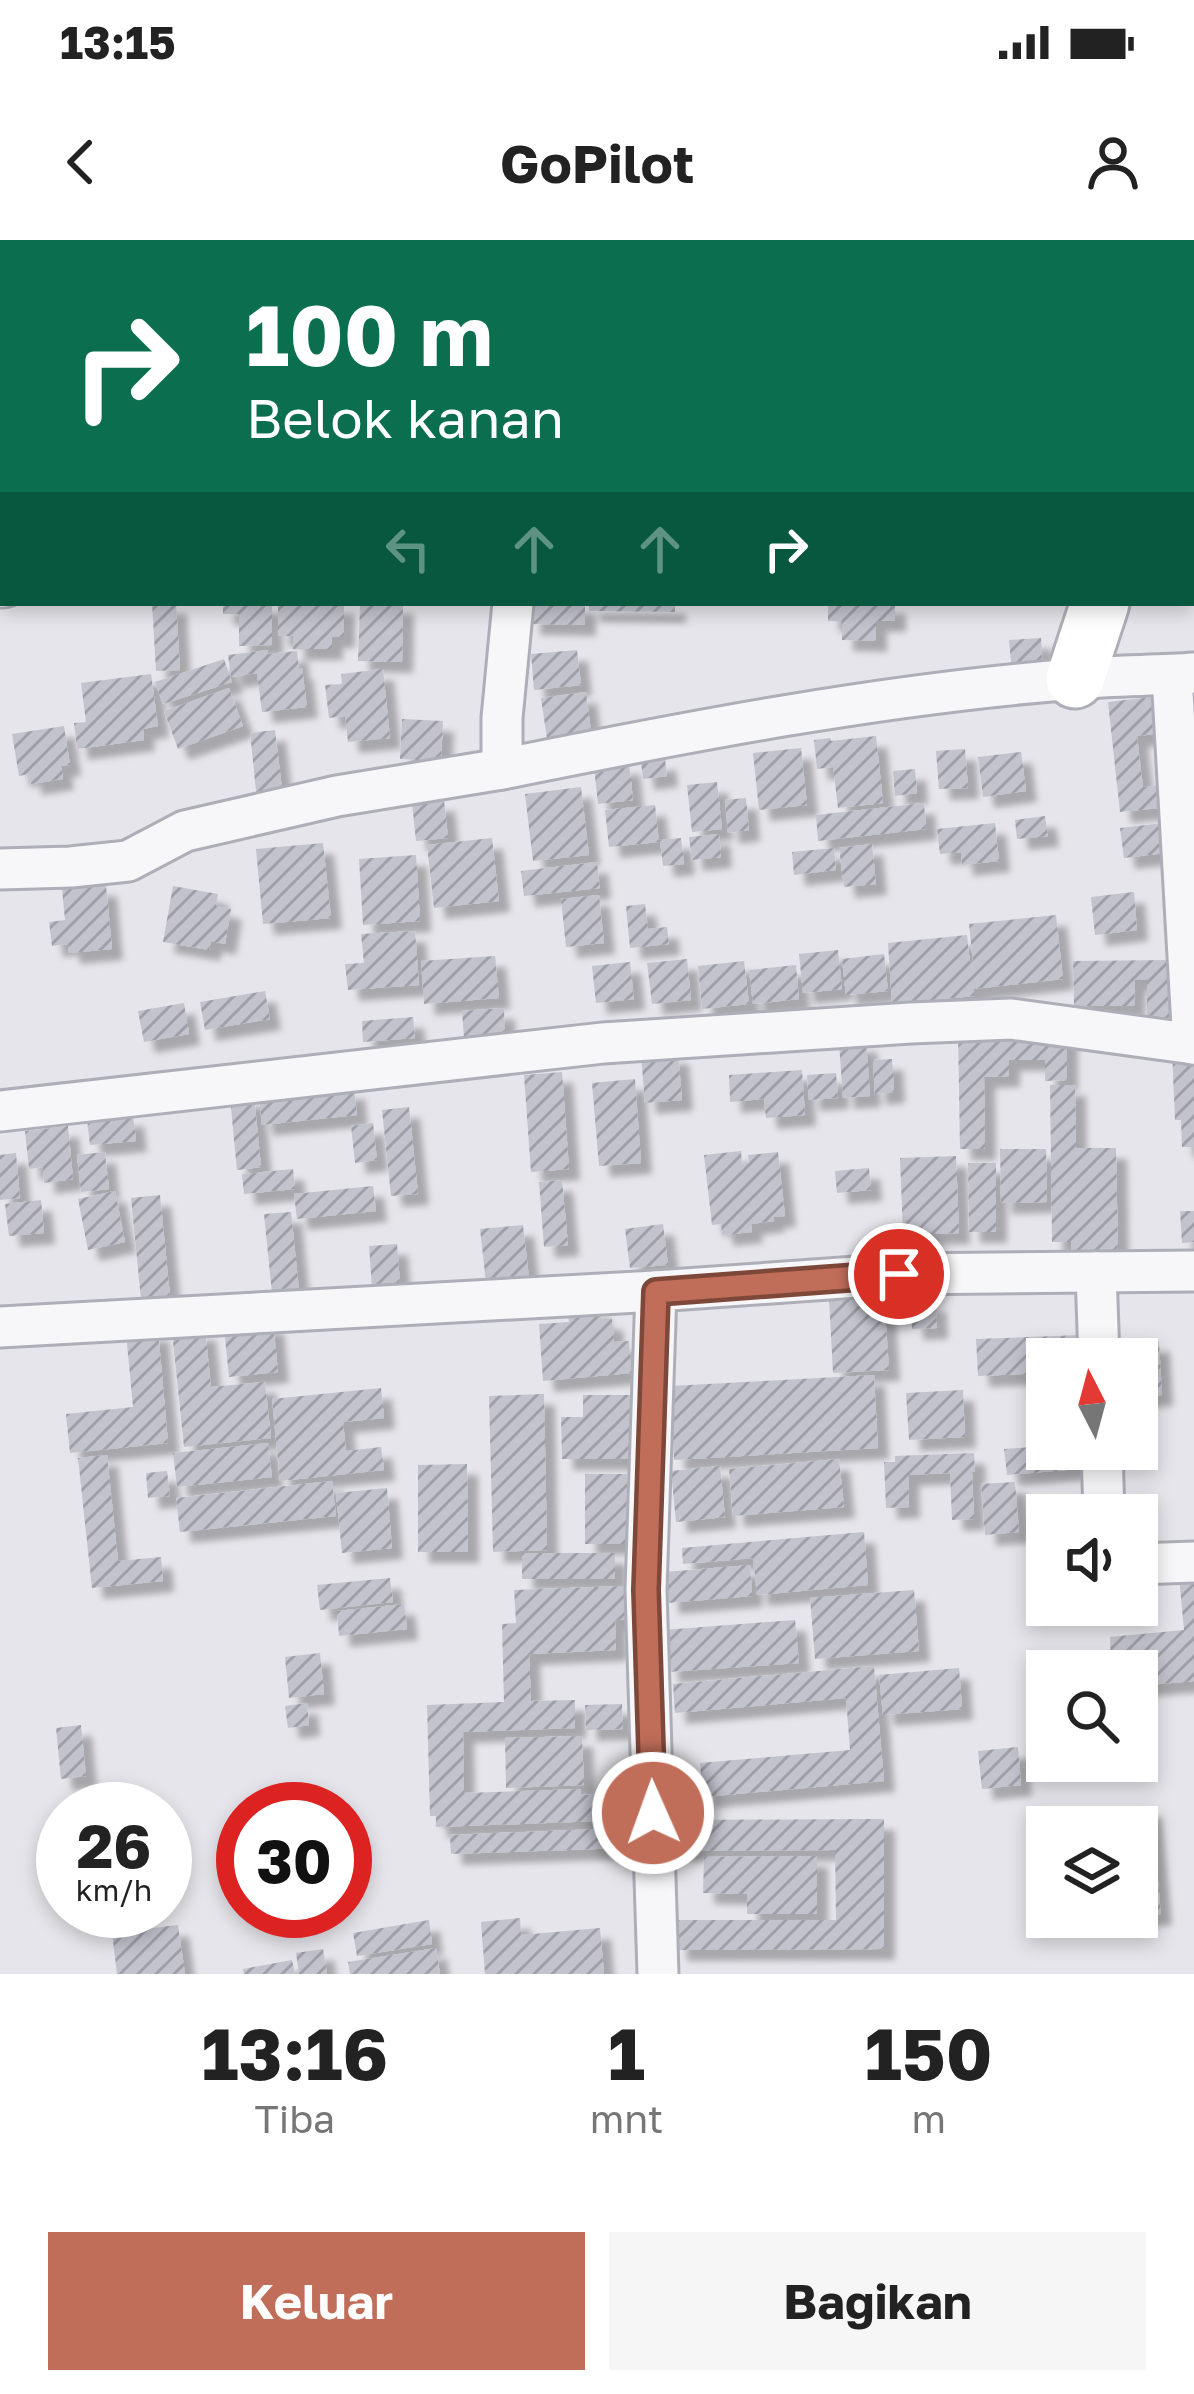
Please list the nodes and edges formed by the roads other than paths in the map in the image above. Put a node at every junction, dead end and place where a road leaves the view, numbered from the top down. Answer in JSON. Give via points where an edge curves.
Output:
{"nodes":[{"id":1,"x":513,"y":606,"type":"edge"},
{"id":2,"x":1099,"y":606,"type":"edge"},
{"id":3,"x":1183,"y":674,"type":"edge"},
{"id":4,"x":1075,"y":679,"type":"junction"},
{"id":5,"x":502,"y":769,"type":"junction"},
{"id":6,"x":0,"y":869,"type":"edge"},
{"id":7,"x":1194,"y":1044,"type":"edge"},
{"id":8,"x":0,"y":1112,"type":"edge"},
{"id":9,"x":1194,"y":1271,"type":"edge"},
{"id":10,"x":1096,"y":1272,"type":"junction"},
{"id":11,"x":656,"y":1292,"type":"junction"},
{"id":12,"x":0,"y":1327,"type":"edge"},
{"id":13,"x":1098,"y":1338,"type":"edge"},
{"id":14,"x":1194,"y":1562,"type":"edge"},
{"id":15,"x":1158,"y":1563,"type":"edge"},
{"id":16,"x":658,"y":1974,"type":"edge"}],
"edges":[{"from":1,"to":5,"type":"street"},
{"from":2,"to":4,"type":"street"},
{"from":3,"to":4,"type":"street"},
{"from":3,"to":7,"type":"street"},
{"from":4,"to":5,"type":"street","via":[[726,724]]},
{"from":5,"to":6,"type":"street","via":[[185,831],[128,861]]},
{"from":7,"to":8,"type":"street","via":[[1011,1019],[911,1023],[602,1043]]},
{"from":9,"to":10,"type":"street"},
{"from":10,"to":11,"type":"street","via":[[899,1274]]},
{"from":10,"to":13,"type":"street"},
{"from":11,"to":12,"type":"street"},
{"from":11,"to":16,"type":"street","via":[[646,1590]]},
{"from":14,"to":15,"type":"street"}]}
